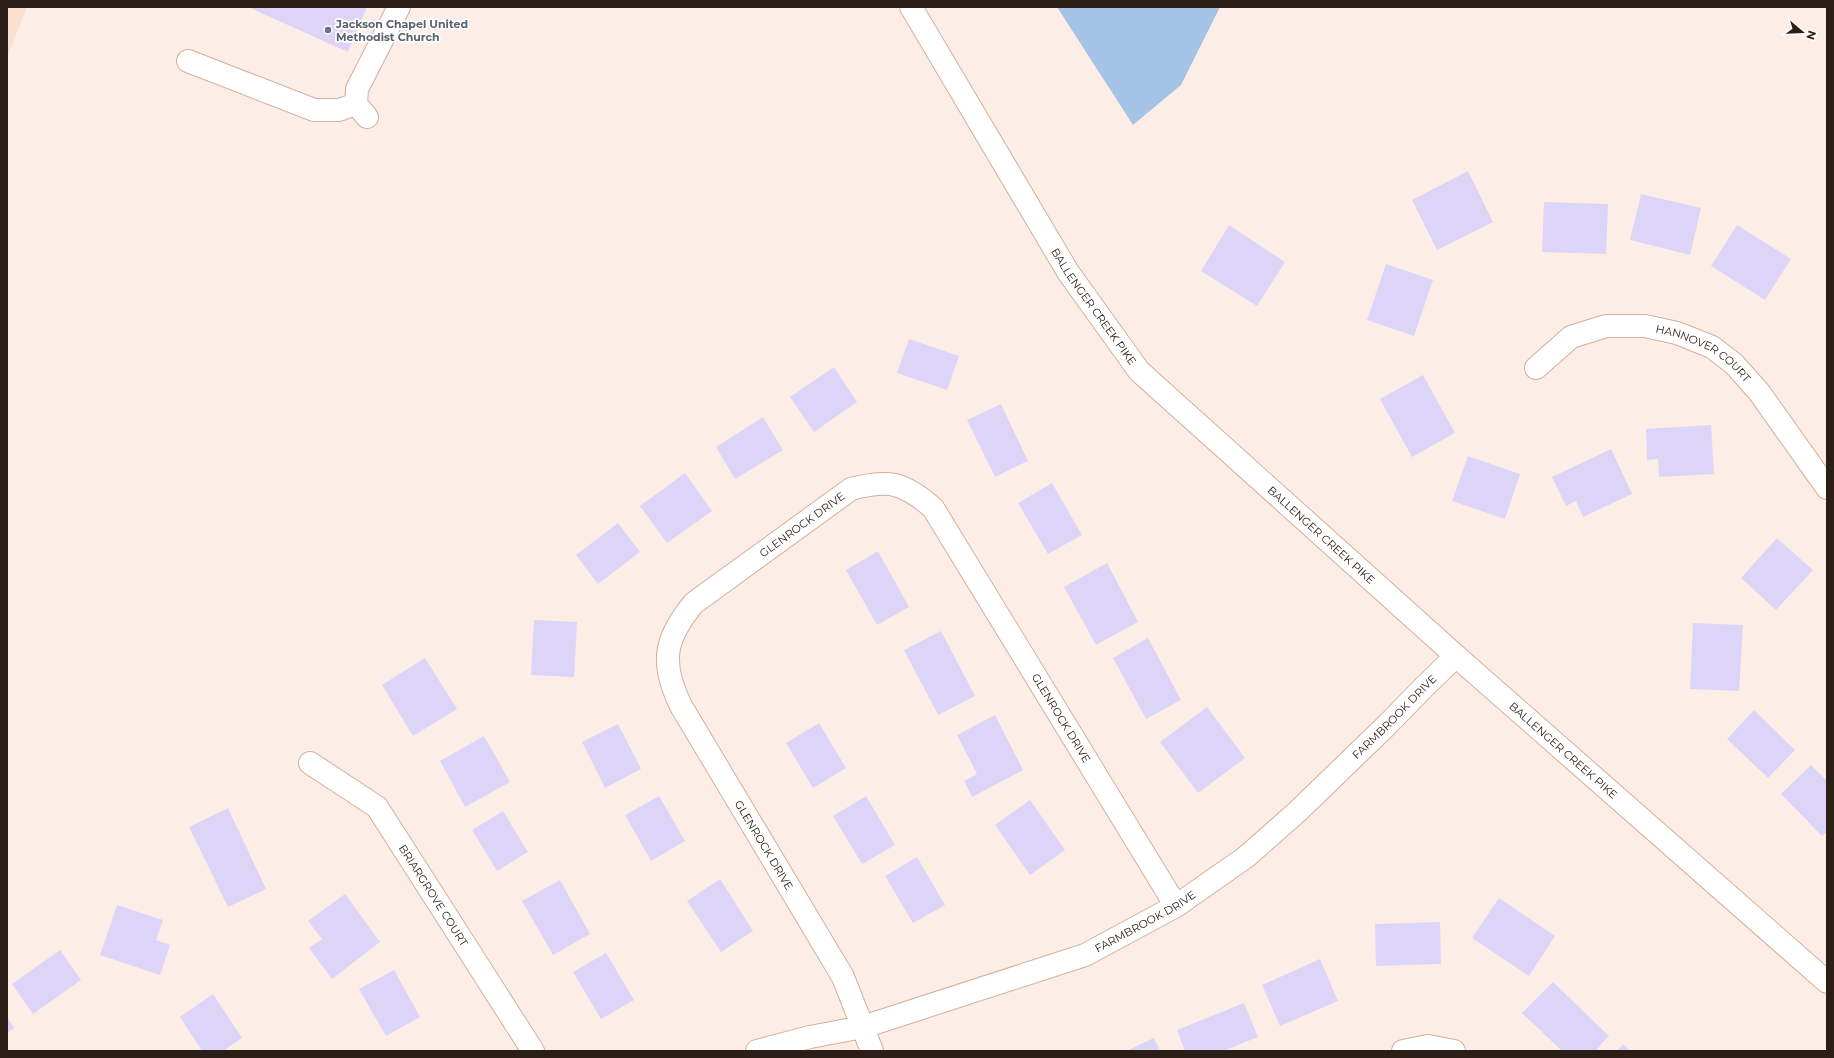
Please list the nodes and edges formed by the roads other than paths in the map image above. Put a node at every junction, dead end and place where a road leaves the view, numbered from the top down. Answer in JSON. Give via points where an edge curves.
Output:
{"nodes":[{"id":1,"x":399,"y":7,"type":"edge"},
{"id":2,"x":911,"y":7,"type":"edge"},
{"id":3,"x":188,"y":61,"type":"dead end"},
{"id":4,"x":1536,"y":368,"type":"dead end"},
{"id":5,"x":1827,"y":488,"type":"edge"},
{"id":6,"x":1456,"y":656,"type":"junction"},
{"id":7,"x":310,"y":763,"type":"dead end"},
{"id":8,"x":1176,"y":906,"type":"junction"},
{"id":9,"x":1827,"y":982,"type":"edge"},
{"id":10,"x":863,"y":1027,"type":"junction"},
{"id":11,"x":533,"y":1051,"type":"edge"},
{"id":12,"x":757,"y":1051,"type":"edge"},
{"id":13,"x":872,"y":1051,"type":"edge"},
{"id":14,"x":1403,"y":1051,"type":"edge"},
{"id":15,"x":1454,"y":1051,"type":"edge"}],
"edges":[{"from":1,"to":3,"type":"street","via":[[357,89],[362,110],[314,110]]},
{"from":2,"to":6,"type":"street","name":"BALLENGER CREEK PIKE","via":[[1068,272],[1139,371]]},
{"from":4,"to":5,"type":"street","name":"HANNOVER COURT","via":[[1571,337],[1606,326],[1645,326],[1677,333],[1712,347],[1734,364],[1759,392]]},
{"from":6,"to":8,"type":"street","name":"FARMBROOK DRIVE","via":[[1297,812],[1246,857]]},
{"from":6,"to":9,"type":"street","name":"BALLENGER CREEK PIKE"},
{"from":7,"to":11,"type":"street","name":"BRIARGROVE COURT","via":[[377,807]]},
{"from":8,"to":10,"type":"street","name":"FARMBROOK DRIVE","via":[[1085,954]]},
{"from":8,"to":10,"type":"street","name":"GLENROCK DRIVE","via":[[933,508],[916,493],[895,485],[873,484],[851,489],[694,603],[680,620],[670,641],[668,663],[672,686],[681,706],[843,977]]},
{"from":10,"to":12,"type":"street","name":"FARMBROOK DRIVE"},
{"from":10,"to":13,"type":"street","name":"GLENROCK DRIVE"},
{"from":14,"to":15,"type":"street","via":[[1428,1046]]}]}
